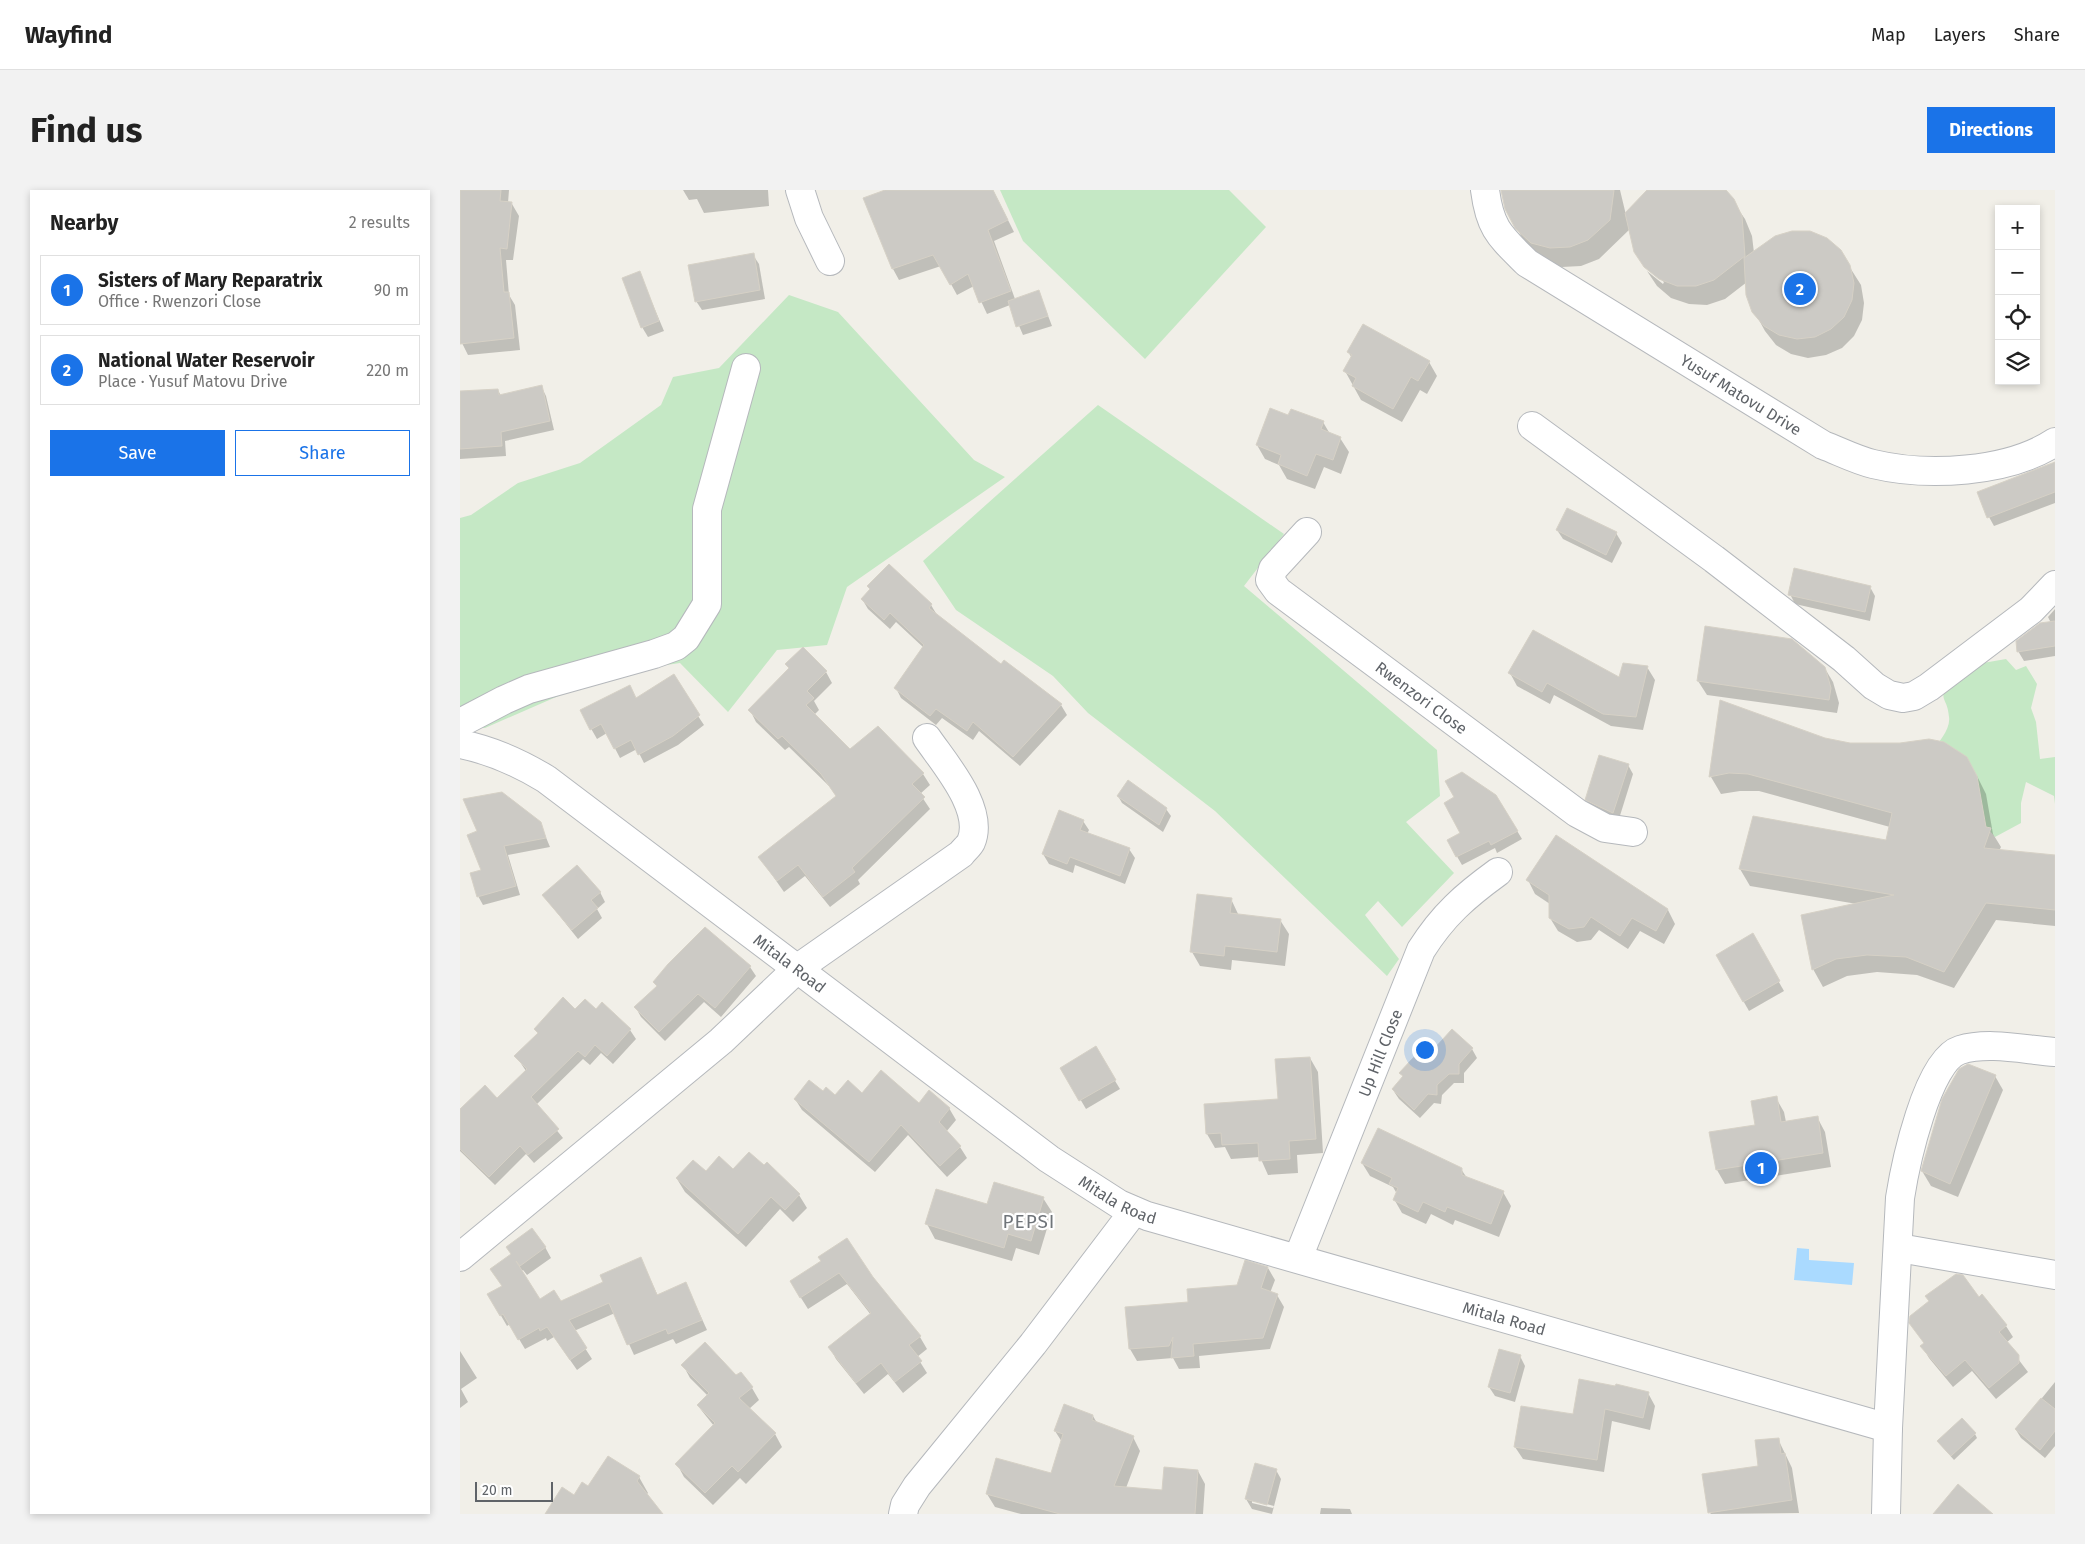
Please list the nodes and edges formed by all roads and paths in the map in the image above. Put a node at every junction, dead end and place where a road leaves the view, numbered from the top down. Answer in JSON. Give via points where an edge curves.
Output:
{"nodes":[{"id":1,"x":800,"y":190,"type":"edge"},
{"id":2,"x":1484,"y":190,"type":"edge"},
{"id":3,"x":830,"y":261,"type":"dead end"},
{"id":4,"x":746,"y":368,"type":"dead end"},
{"id":5,"x":1532,"y":426,"type":"dead end"},
{"id":6,"x":2055,"y":442,"type":"edge"},
{"id":7,"x":1307,"y":532,"type":"dead end"},
{"id":8,"x":2055,"y":585,"type":"edge"},
{"id":9,"x":460,"y":723,"type":"edge"},
{"id":10,"x":927,"y":738,"type":"dead end"},
{"id":11,"x":460,"y":744,"type":"edge"},
{"id":12,"x":1633,"y":832,"type":"dead end"},
{"id":13,"x":1498,"y":872,"type":"dead end"},
{"id":14,"x":798,"y":968,"type":"junction"},
{"id":15,"x":2055,"y":1052,"type":"edge"},
{"id":16,"x":1134,"y":1211,"type":"junction"},
{"id":17,"x":1899,"y":1248,"type":"junction"},
{"id":18,"x":460,"y":1257,"type":"edge"},
{"id":19,"x":1298,"y":1258,"type":"junction"},
{"id":20,"x":2055,"y":1275,"type":"edge"},
{"id":21,"x":1888,"y":1428,"type":"junction"},
{"id":22,"x":903,"y":1514,"type":"edge"},
{"id":23,"x":1886,"y":1514,"type":"edge"}],
"edges":[{"from":1,"to":3,"type":"street","via":[[809,218]]},
{"from":2,"to":6,"type":"street","name":"Yusuf Matovu Drive","via":[[1488,215],[1501,238],[1527,263],[1823,445],[1872,464],[1920,471],[2000,463]]},
{"from":4,"to":9,"type":"street","via":[[707,509],[707,604],[686,638],[676,646],[654,654],[530,689]]},
{"from":5,"to":8,"type":"street","via":[[1714,559],[1889,695],[1914,696],[1929,687],[2031,610]]},
{"from":7,"to":12,"type":"street","name":"Rwenzori Close","via":[[1272,569],[1270,580],[1278,591],[1577,813],[1605,828]]},
{"from":10,"to":14,"type":"street","via":[[969,802],[973,830],[970,843],[961,854]]},
{"from":11,"to":14,"type":"street","name":"Mitala Road","via":[[498,754],[546,779]]},
{"from":13,"to":19,"type":"street","name":"Up Hill Close","via":[[1458,902],[1436,926],[1421,950]]},
{"from":14,"to":16,"type":"street","name":"Mitala Road","via":[[1049,1159]]},
{"from":14,"to":18,"type":"street","via":[[721,1042]]},
{"from":15,"to":17,"type":"street","via":[[1982,1047],[1958,1050],[1942,1063],[1933,1079],[1905,1164],[1900,1198]]},
{"from":16,"to":19,"type":"street","name":"Mitala Road"},
{"from":16,"to":22,"type":"street","via":[[1033,1344],[917,1486]]},
{"from":17,"to":20,"type":"street"},
{"from":17,"to":21,"type":"street"},
{"from":19,"to":21,"type":"street","name":"Mitala Road"},
{"from":21,"to":23,"type":"street"}]}
